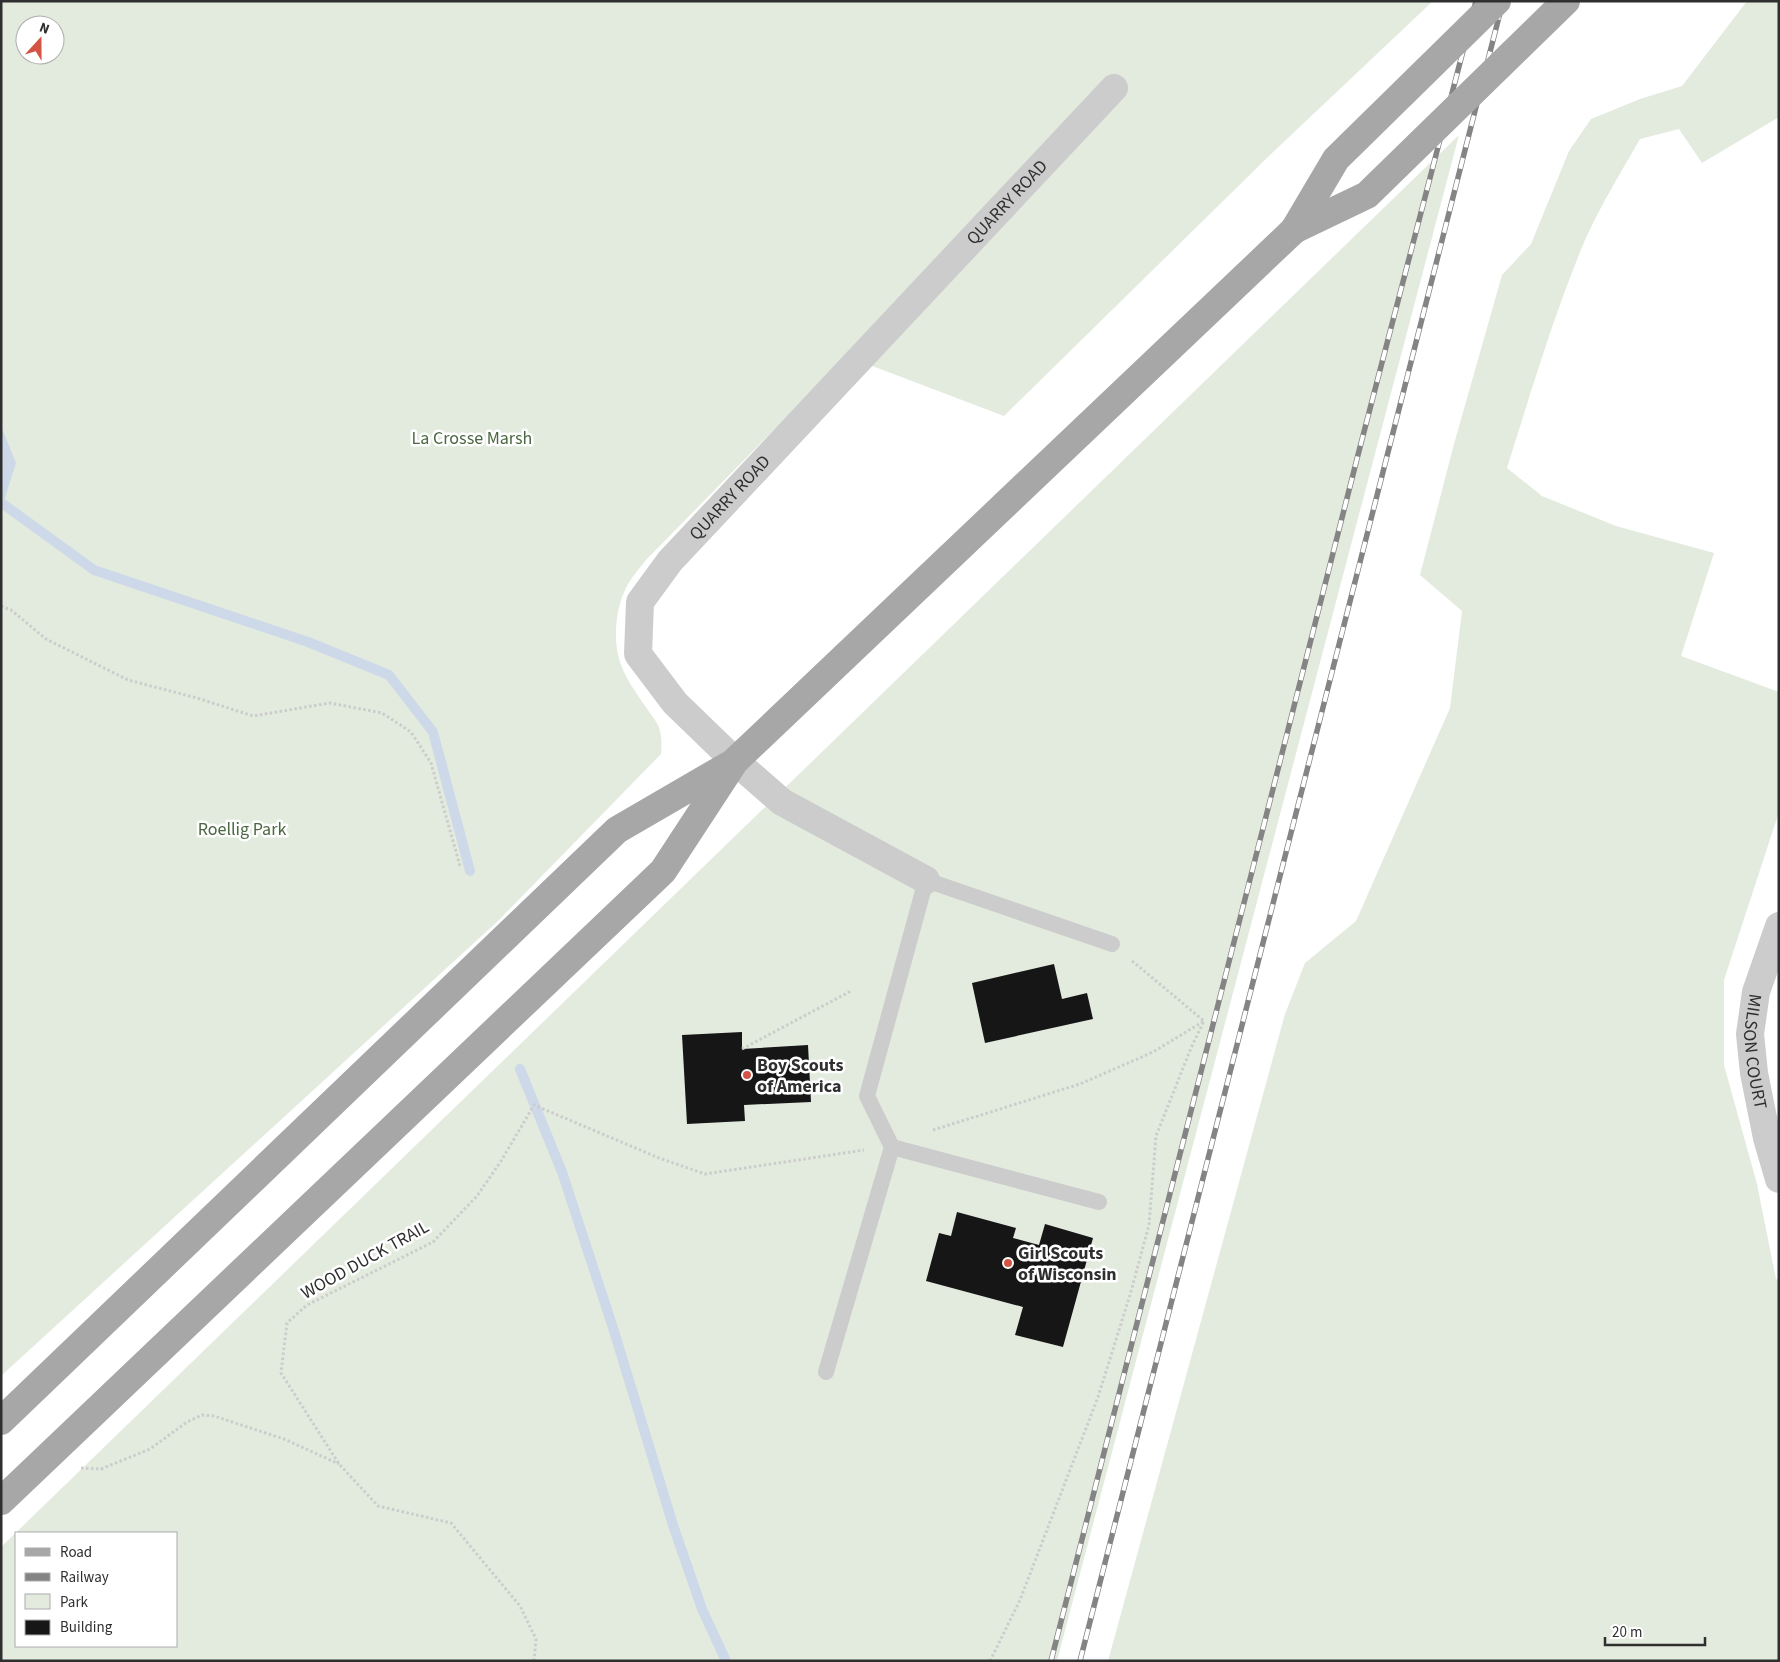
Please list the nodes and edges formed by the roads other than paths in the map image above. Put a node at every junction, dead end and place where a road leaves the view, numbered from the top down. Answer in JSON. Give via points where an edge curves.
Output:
{"nodes":[{"id":1,"x":1497,"y":1,"type":"edge"},
{"id":2,"x":1566,"y":1,"type":"edge"},
{"id":3,"x":1114,"y":88,"type":"dead end"},
{"id":4,"x":1294,"y":230,"type":"junction"},
{"id":5,"x":735,"y":761,"type":"junction"},
{"id":6,"x":926,"y":880,"type":"junction"},
{"id":7,"x":1779,"y":926,"type":"edge"},
{"id":8,"x":1112,"y":944,"type":"road end"},
{"id":9,"x":891,"y":1145,"type":"junction"},
{"id":10,"x":1779,"y":1179,"type":"edge"},
{"id":11,"x":1099,"y":1202,"type":"dead end"},
{"id":12,"x":826,"y":1372,"type":"dead end"},
{"id":13,"x":1,"y":1421,"type":"edge"},
{"id":14,"x":1,"y":1501,"type":"edge"}],
"edges":[{"from":1,"to":4,"type":"main road","bridge":true,"via":[[1336,159]]},
{"from":2,"to":4,"type":"main road","bridge":true,"via":[[1367,195]]},
{"from":3,"to":5,"type":"street","name":"QUARRY ROAD","via":[[677,554],[640,602],[638,654],[675,703]]},
{"from":4,"to":5,"type":"main road"},
{"from":5,"to":6,"type":"street","name":"QUARRY ROAD","via":[[782,802]]},
{"from":5,"to":13,"type":"main road","via":[[617,830]]},
{"from":5,"to":14,"type":"main road","via":[[663,872]]},
{"from":6,"to":8,"type":"lane"},
{"from":6,"to":9,"type":"lane","via":[[867,1096]]},
{"from":7,"to":10,"type":"street","name":"MILSON COURT","via":[[1756,992],[1750,1034],[1767,1138]]},
{"from":9,"to":11,"type":"lane"},
{"from":9,"to":12,"type":"lane"}]}
